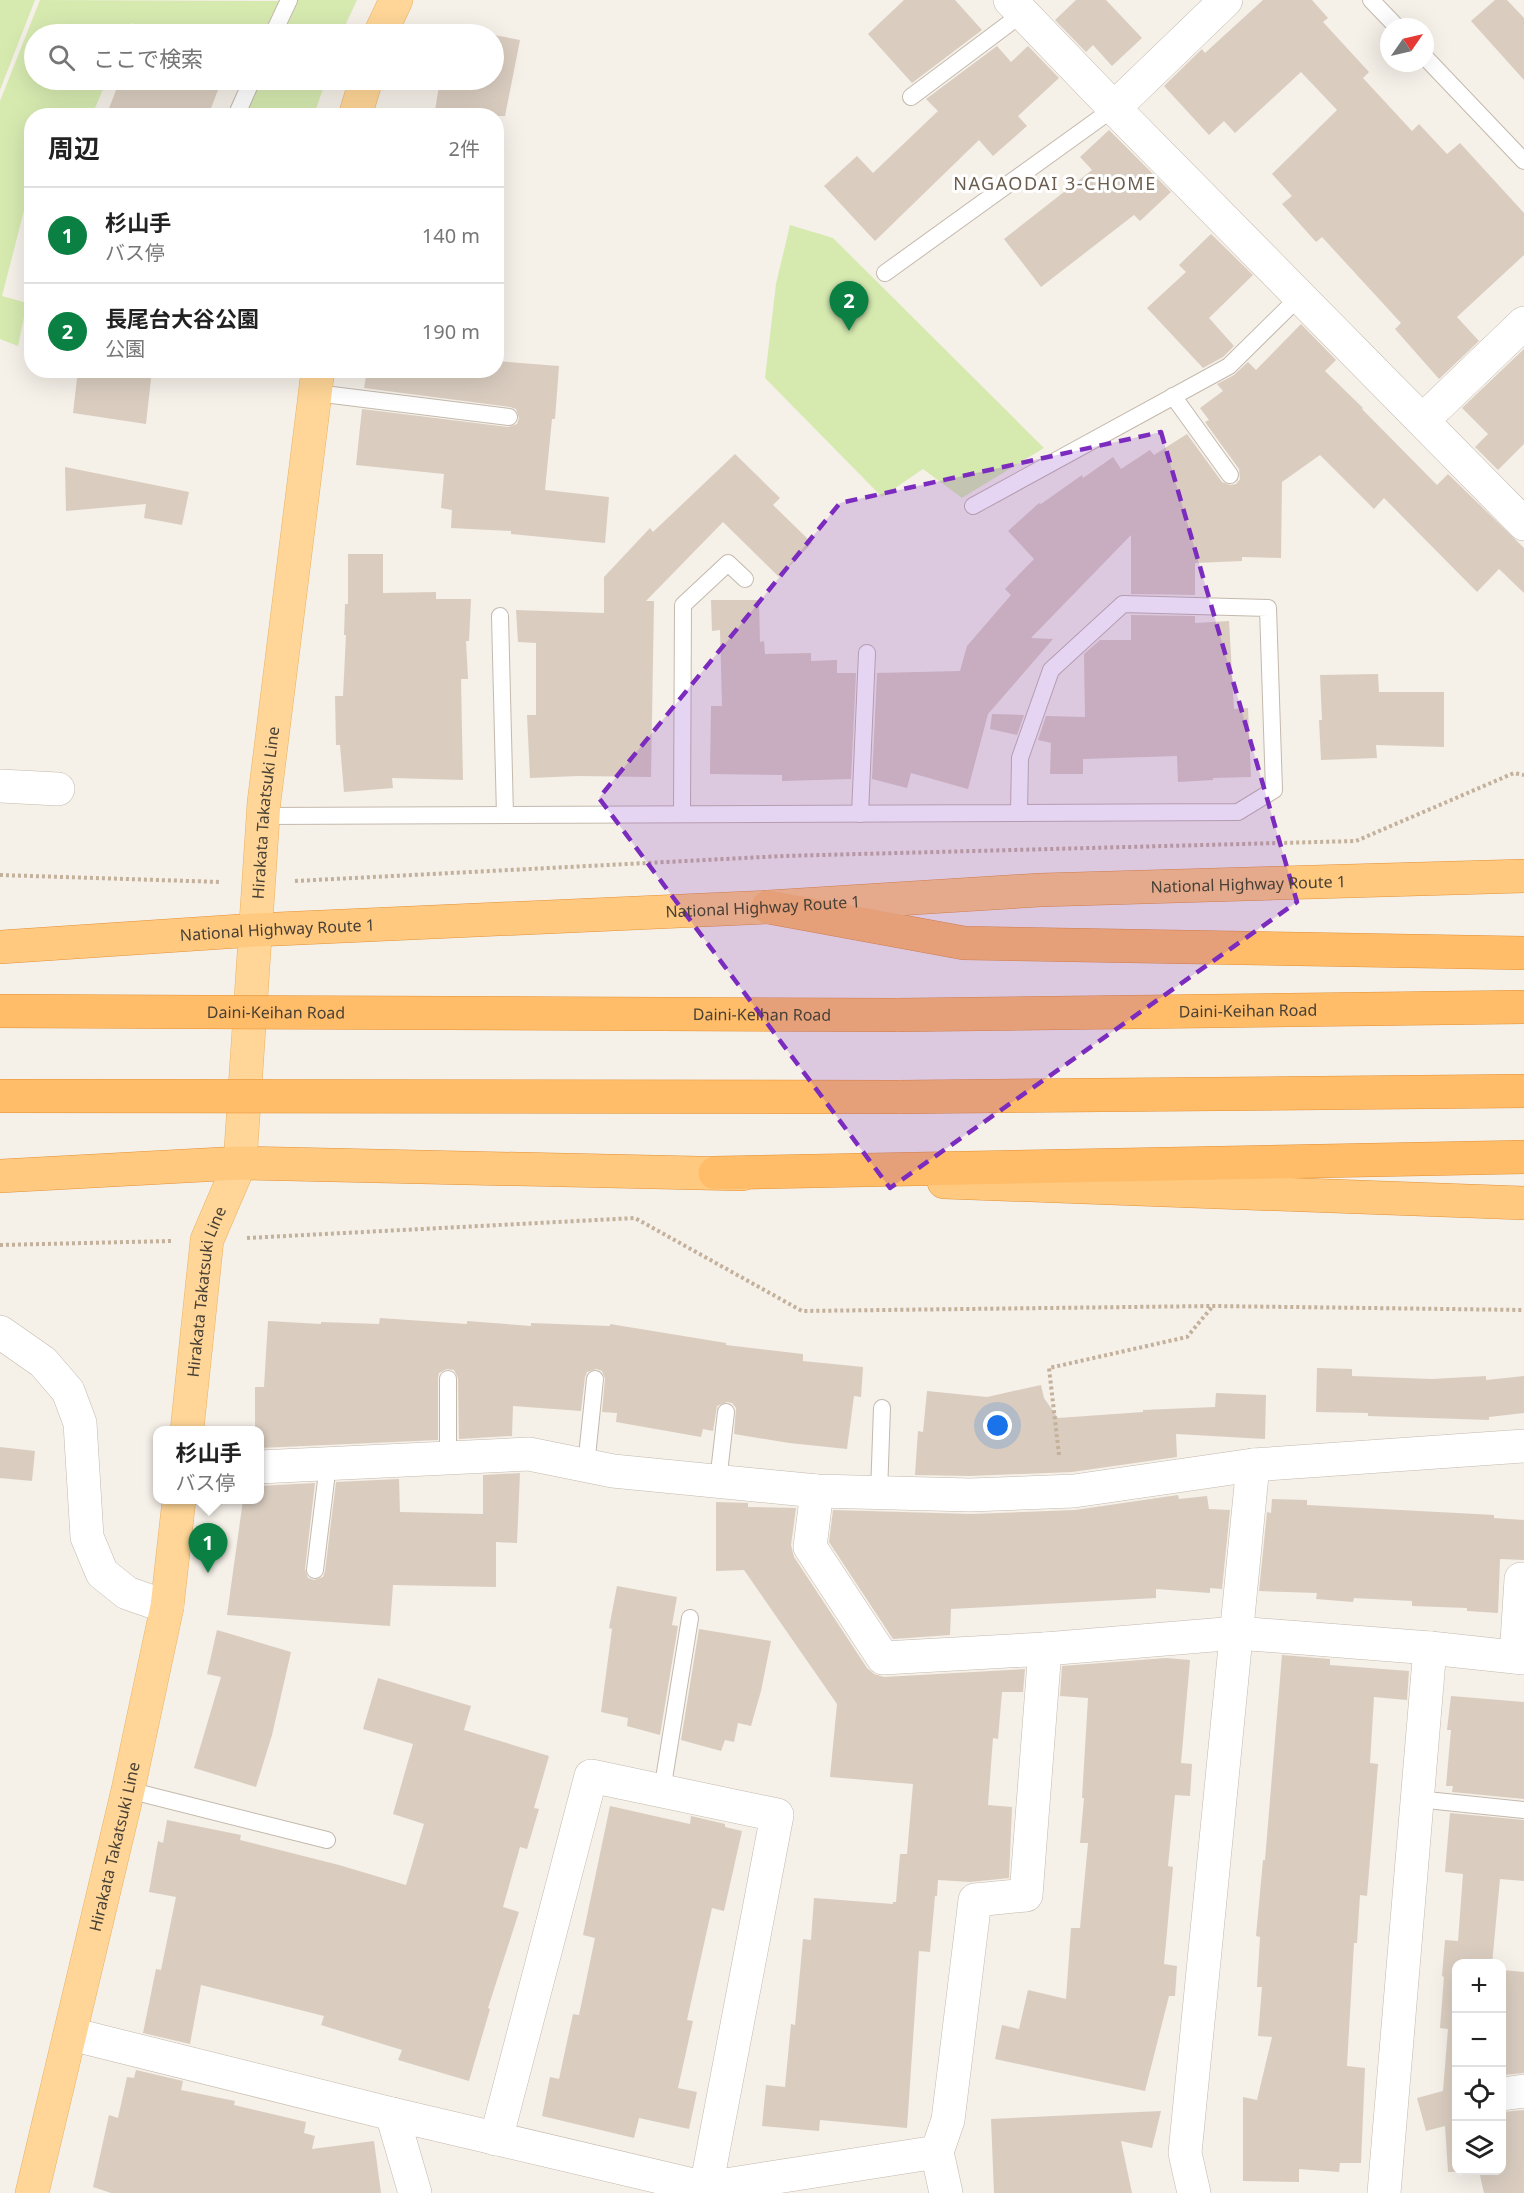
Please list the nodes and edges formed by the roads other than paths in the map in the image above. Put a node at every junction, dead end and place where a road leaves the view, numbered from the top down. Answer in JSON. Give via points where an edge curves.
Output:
{"nodes":[{"id":1,"x":289,"y":0,"type":"edge"},
{"id":2,"x":396,"y":0,"type":"edge"},
{"id":3,"x":1226,"y":0,"type":"edge"},
{"id":4,"x":1371,"y":0,"type":"edge"},
{"id":5,"x":1016,"y":6,"type":"edge"},
{"id":6,"x":1388,"y":18,"type":"edge"},
{"id":7,"x":278,"y":24,"type":"edge"},
{"id":8,"x":385,"y":24,"type":"edge"},
{"id":9,"x":1434,"y":67,"type":"edge"},
{"id":10,"x":248,"y":90,"type":"edge"},
{"id":11,"x":363,"y":90,"type":"edge"},
{"id":12,"x":911,"y":97,"type":"dead end"},
{"id":13,"x":240,"y":108,"type":"edge"},
{"id":14,"x":357,"y":108,"type":"edge"},
{"id":15,"x":1114,"y":108,"type":"junction"},
{"id":16,"x":1524,"y":162,"type":"edge"},
{"id":17,"x":885,"y":273,"type":"dead end"},
{"id":18,"x":1300,"y":296,"type":"junction"},
{"id":19,"x":1524,"y":323,"type":"edge"},
{"id":20,"x":317,"y":382,"type":"edge"},
{"id":21,"x":1173,"y":396,"type":"junction"},
{"id":22,"x":509,"y":417,"type":"dead end"},
{"id":23,"x":1423,"y":420,"type":"junction"},
{"id":24,"x":1230,"y":475,"type":"dead end"},
{"id":25,"x":973,"y":506,"type":"dead end"},
{"id":26,"x":1524,"y":524,"type":"edge"},
{"id":27,"x":745,"y":579,"type":"dead end"},
{"id":28,"x":500,"y":616,"type":"dead end"},
{"id":29,"x":867,"y":653,"type":"dead end"},
{"id":30,"x":0,"y":786,"type":"edge"},
{"id":31,"x":58,"y":789,"type":"dead end"},
{"id":32,"x":860,"y":813,"type":"junction"},
{"id":33,"x":1019,"y":813,"type":"junction"},
{"id":34,"x":682,"y":814,"type":"junction"},
{"id":35,"x":505,"y":815,"type":"junction"},
{"id":36,"x":263,"y":816,"type":"junction"},
{"id":37,"x":1524,"y":876,"type":"edge"},
{"id":38,"x":768,"y":907,"type":"junction"},
{"id":39,"x":255,"y":930,"type":"junction"},
{"id":40,"x":0,"y":948,"type":"edge"},
{"id":41,"x":1524,"y":953,"type":"edge"},
{"id":42,"x":1524,"y":1007,"type":"edge"},
{"id":43,"x":0,"y":1011,"type":"edge"},
{"id":44,"x":1524,"y":1091,"type":"edge"},
{"id":45,"x":0,"y":1096,"type":"edge"},
{"id":46,"x":1524,"y":1156,"type":"edge"},
{"id":47,"x":240,"y":1162,"type":"junction"},
{"id":48,"x":716,"y":1173,"type":"junction"},
{"id":49,"x":0,"y":1176,"type":"edge"},
{"id":50,"x":1524,"y":1203,"type":"edge"},
{"id":51,"x":0,"y":1332,"type":"edge"},
{"id":52,"x":448,"y":1379,"type":"dead end"},
{"id":53,"x":595,"y":1379,"type":"dead end"},
{"id":54,"x":882,"y":1408,"type":"dead end"},
{"id":55,"x":726,"y":1412,"type":"dead end"},
{"id":56,"x":188,"y":1426,"type":"edge"},
{"id":57,"x":1524,"y":1446,"type":"edge"},
{"id":58,"x":448,"y":1458,"type":"junction"},
{"id":59,"x":328,"y":1464,"type":"junction"},
{"id":60,"x":1253,"y":1465,"type":"junction"},
{"id":61,"x":586,"y":1466,"type":"junction"},
{"id":62,"x":264,"y":1467,"type":"edge"},
{"id":63,"x":718,"y":1481,"type":"junction"},
{"id":64,"x":817,"y":1491,"type":"junction"},
{"id":65,"x":879,"y":1493,"type":"junction"},
{"id":66,"x":179,"y":1504,"type":"edge"},
{"id":67,"x":315,"y":1570,"type":"dead end"},
{"id":68,"x":1521,"y":1579,"type":"dead end"},
{"id":69,"x":166,"y":1607,"type":"junction"},
{"id":70,"x":690,"y":1618,"type":"dead end"},
{"id":71,"x":1237,"y":1633,"type":"junction"},
{"id":72,"x":1430,"y":1648,"type":"junction"},
{"id":73,"x":1045,"y":1649,"type":"junction"},
{"id":74,"x":1520,"y":1658,"type":"edge"},
{"id":75,"x":128,"y":1790,"type":"junction"},
{"id":76,"x":662,"y":1791,"type":"junction"},
{"id":77,"x":1417,"y":1799,"type":"junction"},
{"id":78,"x":1524,"y":1810,"type":"edge"},
{"id":79,"x":327,"y":1840,"type":"dead end"},
{"id":80,"x":70,"y":2034,"type":"junction"},
{"id":81,"x":1524,"y":2091,"type":"edge"},
{"id":82,"x":1506,"y":2093,"type":"edge"},
{"id":83,"x":392,"y":2114,"type":"junction"},
{"id":84,"x":496,"y":2139,"type":"junction"},
{"id":85,"x":937,"y":2152,"type":"junction"},
{"id":86,"x":705,"y":2191,"type":"edge"},
{"id":87,"x":32,"y":2193,"type":"edge"},
{"id":88,"x":415,"y":2193,"type":"edge"},
{"id":89,"x":946,"y":2193,"type":"edge"},
{"id":90,"x":1194,"y":2193,"type":"edge"},
{"id":91,"x":1383,"y":2193,"type":"edge"}],
"edges":[{"from":1,"to":7,"type":"lane"},
{"from":2,"to":8,"type":"main road"},
{"from":3,"to":15,"type":"street"},
{"from":4,"to":6,"type":"lane"},
{"from":5,"to":12,"type":"lane"},
{"from":5,"to":15,"type":"street"},
{"from":9,"to":16,"type":"lane"},
{"from":10,"to":13,"type":"lane"},
{"from":11,"to":14,"type":"main road"},
{"from":15,"to":17,"type":"lane"},
{"from":15,"to":18,"type":"street"},
{"from":18,"to":21,"type":"lane","via":[[1229,366]]},
{"from":18,"to":23,"type":"street"},
{"from":19,"to":23,"type":"street"},
{"from":20,"to":22,"type":"lane"},
{"from":20,"to":36,"type":"main road","name":"Hirakata Takatsuki Line"},
{"from":21,"to":24,"type":"lane"},
{"from":21,"to":25,"type":"lane"},
{"from":23,"to":26,"type":"street"},
{"from":27,"to":34,"type":"lane","via":[[728,563],[683,605]]},
{"from":28,"to":35,"type":"lane"},
{"from":29,"to":32,"type":"lane"},
{"from":30,"to":31,"type":"street"},
{"from":32,"to":33,"type":"lane"},
{"from":32,"to":34,"type":"lane"},
{"from":33,"to":33,"type":"lane","via":[[1238,812],[1274,790],[1268,608],[1122,604],[1051,669],[1020,758]]},
{"from":34,"to":35,"type":"lane"},
{"from":35,"to":36,"type":"lane"},
{"from":36,"to":39,"type":"main road","name":"Hirakata Takatsuki Line"},
{"from":37,"to":38,"type":"highway","name":"National Highway Route 1","via":[[1040,890]]},
{"from":38,"to":39,"type":"highway","name":"National Highway Route 1"},
{"from":38,"to":41,"type":"highway","via":[[964,943]]},
{"from":39,"to":40,"type":"highway","name":"National Highway Route 1"},
{"from":39,"to":47,"type":"main road","name":"Hirakata Takatsuki Line"},
{"from":42,"to":43,"type":"highway","name":"Daini-Keihan Road","bridge":true,"via":[[896,1015]]},
{"from":44,"to":45,"type":"highway","bridge":true,"via":[[898,1097]]},
{"from":46,"to":48,"type":"highway"},
{"from":47,"to":48,"type":"highway"},
{"from":47,"to":49,"type":"highway"},
{"from":47,"to":56,"type":"main road","name":"Hirakata Takatsuki Line","via":[[207,1240]]},
{"from":48,"to":50,"type":"highway"},
{"from":51,"to":69,"type":"street","via":[[43,1362],[68,1391],[80,1423],[87,1537],[102,1573],[127,1593]]},
{"from":52,"to":58,"type":"lane"},
{"from":53,"to":61,"type":"lane"},
{"from":54,"to":65,"type":"lane"},
{"from":55,"to":63,"type":"lane"},
{"from":57,"to":60,"type":"street"},
{"from":58,"to":59,"type":"street"},
{"from":58,"to":61,"type":"street","via":[[529,1454]]},
{"from":59,"to":62,"type":"street"},
{"from":59,"to":67,"type":"lane"},
{"from":60,"to":65,"type":"street","via":[[1063,1492]]},
{"from":60,"to":71,"type":"street"},
{"from":61,"to":63,"type":"street"},
{"from":63,"to":64,"type":"street"},
{"from":64,"to":65,"type":"street"},
{"from":64,"to":73,"type":"street","via":[[810,1547],[883,1658]]},
{"from":66,"to":69,"type":"main road","name":"Hirakata Takatsuki Line"},
{"from":68,"to":74,"type":"street"},
{"from":69,"to":75,"type":"main road","name":"Hirakata Takatsuki Line"},
{"from":70,"to":76,"type":"lane"},
{"from":71,"to":72,"type":"street"},
{"from":71,"to":73,"type":"street"},
{"from":71,"to":90,"type":"street","via":[[1185,2153]]},
{"from":72,"to":74,"type":"street"},
{"from":72,"to":77,"type":"street"},
{"from":73,"to":85,"type":"street","via":[[1026,1895],[975,1900],[948,2120]]},
{"from":75,"to":79,"type":"lane"},
{"from":75,"to":80,"type":"main road","name":"Hirakata Takatsuki Line"},
{"from":76,"to":84,"type":"street","via":[[591,1776]]},
{"from":76,"to":86,"type":"street","via":[[777,1815]]},
{"from":77,"to":78,"type":"lane"},
{"from":77,"to":91,"type":"street"},
{"from":80,"to":83,"type":"street"},
{"from":80,"to":87,"type":"main road","name":"Hirakata Takatsuki Line"},
{"from":81,"to":82,"type":"street"},
{"from":83,"to":84,"type":"street"},
{"from":83,"to":88,"type":"street"},
{"from":84,"to":86,"type":"street"},
{"from":85,"to":86,"type":"street"},
{"from":85,"to":89,"type":"street"}]}
